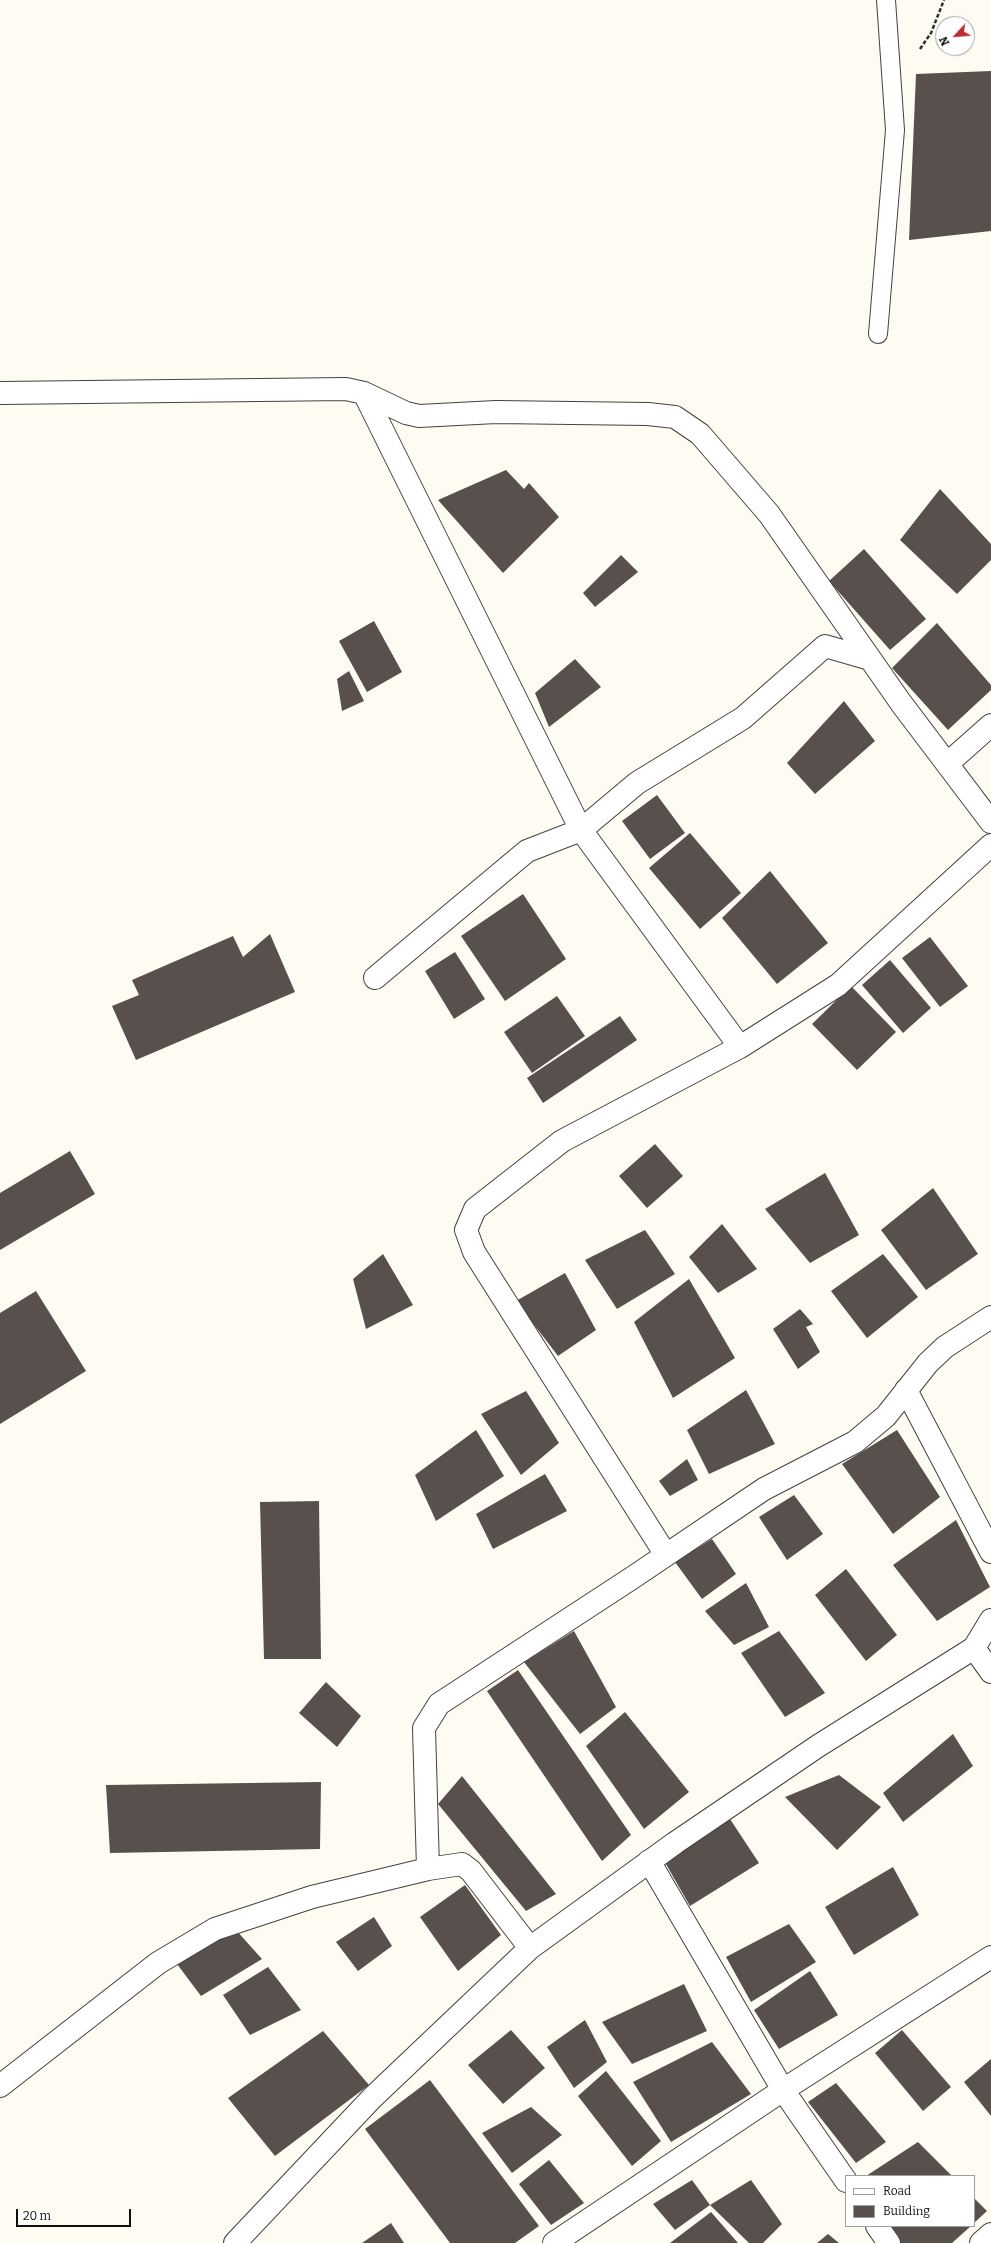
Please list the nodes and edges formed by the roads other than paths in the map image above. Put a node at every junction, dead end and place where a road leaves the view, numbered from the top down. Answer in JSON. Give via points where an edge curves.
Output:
{"nodes":[{"id":1,"x":886,"y":0,"type":"edge"},
{"id":2,"x":878,"y":334,"type":"dead end"},
{"id":3,"x":0,"y":393,"type":"edge"},
{"id":4,"x":364,"y":393,"type":"junction"},
{"id":5,"x":870,"y":659,"type":"junction"},
{"id":6,"x":991,"y":725,"type":"edge"},
{"id":7,"x":947,"y":764,"type":"junction"},
{"id":8,"x":991,"y":822,"type":"edge"},
{"id":9,"x":581,"y":830,"type":"junction"},
{"id":10,"x":991,"y":845,"type":"edge"},
{"id":11,"x":375,"y":978,"type":"dead end"},
{"id":12,"x":740,"y":1047,"type":"junction"},
{"id":13,"x":991,"y":1317,"type":"edge"},
{"id":14,"x":906,"y":1390,"type":"junction"},
{"id":15,"x":991,"y":1552,"type":"edge"},
{"id":16,"x":666,"y":1555,"type":"junction"},
{"id":17,"x":991,"y":1620,"type":"edge"},
{"id":18,"x":974,"y":1648,"type":"junction"},
{"id":19,"x":991,"y":1672,"type":"edge"},
{"id":20,"x":649,"y":1862,"type":"junction"},
{"id":21,"x":428,"y":1868,"type":"junction"},
{"id":22,"x":530,"y":1948,"type":"junction"},
{"id":23,"x":991,"y":1957,"type":"edge"},
{"id":24,"x":0,"y":2086,"type":"edge"},
{"id":25,"x":783,"y":2090,"type":"junction"},
{"id":26,"x":845,"y":2180,"type":"edge"},
{"id":27,"x":878,"y":2227,"type":"edge"},
{"id":28,"x":991,"y":2234,"type":"edge"},
{"id":29,"x":235,"y":2243,"type":"edge"},
{"id":30,"x":554,"y":2243,"type":"edge"},
{"id":31,"x":889,"y":2243,"type":"edge"},
{"id":32,"x":981,"y":2243,"type":"edge"}],
"edges":[{"from":1,"to":2,"type":"lane","via":[[895,130]]},
{"from":3,"to":4,"type":"street","via":[[346,388]]},
{"from":4,"to":5,"type":"street","via":[[406,413],[419,416],[496,412],[648,414],[675,417],[700,434],[769,514]]},
{"from":4,"to":9,"type":"street"},
{"from":5,"to":7,"type":"street"},
{"from":5,"to":9,"type":"street","via":[[825,646],[743,718],[637,783]]},
{"from":6,"to":7,"type":"street"},
{"from":7,"to":8,"type":"street"},
{"from":9,"to":11,"type":"street","via":[[527,851]]},
{"from":9,"to":12,"type":"street"},
{"from":10,"to":12,"type":"street","via":[[838,985]]},
{"from":12,"to":16,"type":"street","via":[[562,1141],[475,1210],[466,1230],[474,1252]]},
{"from":13,"to":14,"type":"street","via":[[945,1347]]},
{"from":14,"to":15,"type":"street"},
{"from":14,"to":16,"type":"street","via":[[886,1416],[855,1442],[764,1489]]},
{"from":16,"to":21,"type":"street","via":[[439,1704],[424,1728]]},
{"from":17,"to":18,"type":"street"},
{"from":18,"to":19,"type":"street"},
{"from":18,"to":20,"type":"street","via":[[818,1746]]},
{"from":20,"to":22,"type":"street"},
{"from":20,"to":25,"type":"street"},
{"from":21,"to":22,"type":"street","via":[[462,1864],[471,1871]]},
{"from":21,"to":24,"type":"street","via":[[312,1897],[215,1929],[158,1963]]},
{"from":22,"to":29,"type":"street","via":[[372,2098]]},
{"from":23,"to":25,"type":"street"},
{"from":25,"to":26,"type":"street"},
{"from":25,"to":30,"type":"street"},
{"from":27,"to":31,"type":"street"},
{"from":28,"to":32,"type":"street"}]}
